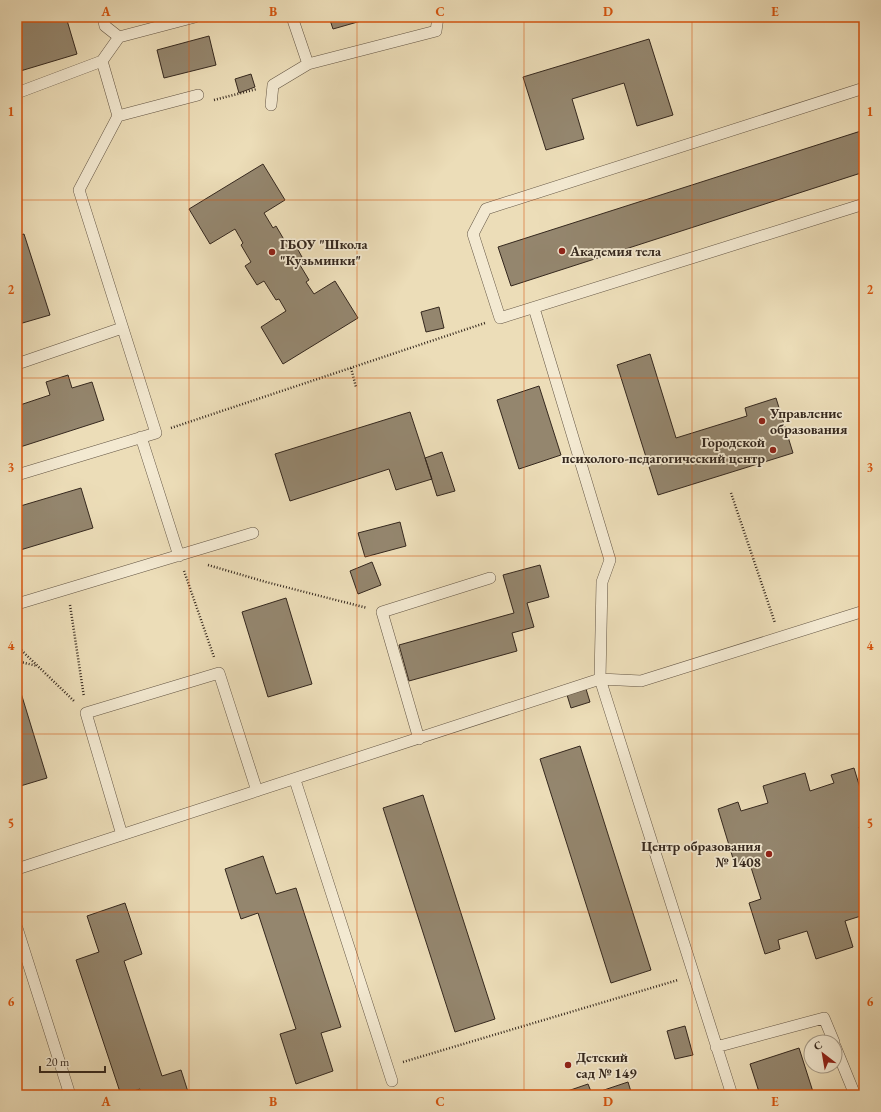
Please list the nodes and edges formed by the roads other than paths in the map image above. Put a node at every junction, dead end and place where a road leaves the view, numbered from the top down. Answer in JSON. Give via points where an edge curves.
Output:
{"nodes":[{"id":1,"x":102,"y":17,"type":"edge"},
{"id":2,"x":195,"y":17,"type":"edge"},
{"id":3,"x":292,"y":17,"type":"edge"},
{"id":4,"x":438,"y":17,"type":"edge"},
{"id":5,"x":119,"y":37,"type":"junction"},
{"id":6,"x":102,"y":61,"type":"junction"},
{"id":7,"x":308,"y":64,"type":"junction"},
{"id":8,"x":864,"y":88,"type":"edge"},
{"id":9,"x":17,"y":93,"type":"edge"},
{"id":10,"x":198,"y":95,"type":"dead end"},
{"id":11,"x":271,"y":105,"type":"dead end"},
{"id":12,"x":118,"y":116,"type":"junction"},
{"id":13,"x":864,"y":204,"type":"edge"},
{"id":14,"x":534,"y":308,"type":"junction"},
{"id":15,"x":122,"y":328,"type":"junction"},
{"id":16,"x":17,"y":364,"type":"edge"},
{"id":17,"x":141,"y":438,"type":"junction"},
{"id":18,"x":17,"y":475,"type":"edge"},
{"id":19,"x":253,"y":533,"type":"dead end"},
{"id":20,"x":179,"y":556,"type":"junction"},
{"id":21,"x":490,"y":578,"type":"dead end"},
{"id":22,"x":17,"y":604,"type":"edge"},
{"id":23,"x":864,"y":611,"type":"edge"},
{"id":24,"x":600,"y":679,"type":"junction"},
{"id":25,"x":418,"y":739,"type":"junction"},
{"id":26,"x":295,"y":780,"type":"junction"},
{"id":27,"x":256,"y":791,"type":"junction"},
{"id":28,"x":122,"y":835,"type":"junction"},
{"id":29,"x":17,"y":869,"type":"edge"},
{"id":30,"x":17,"y":928,"type":"edge"},
{"id":31,"x":831,"y":1034,"type":"edge"},
{"id":32,"x":716,"y":1047,"type":"junction"},
{"id":33,"x":843,"y":1066,"type":"edge"},
{"id":34,"x":392,"y":1081,"type":"dead end"},
{"id":35,"x":70,"y":1095,"type":"edge"},
{"id":36,"x":732,"y":1095,"type":"edge"},
{"id":37,"x":855,"y":1095,"type":"edge"}],
"edges":[{"from":1,"to":5,"type":"lane","via":[[105,26]]},
{"from":2,"to":5,"type":"lane"},
{"from":3,"to":7,"type":"lane"},
{"from":4,"to":7,"type":"lane","via":[[436,31]]},
{"from":5,"to":6,"type":"lane"},
{"from":6,"to":9,"type":"lane"},
{"from":6,"to":12,"type":"lane"},
{"from":7,"to":11,"type":"lane","via":[[273,85]]},
{"from":8,"to":14,"type":"lane","via":[[486,209],[473,234],[500,318]]},
{"from":10,"to":12,"type":"lane"},
{"from":12,"to":15,"type":"lane","via":[[79,190]]},
{"from":13,"to":14,"type":"lane"},
{"from":14,"to":24,"type":"lane","via":[[610,560],[602,582]]},
{"from":15,"to":16,"type":"lane"},
{"from":15,"to":17,"type":"lane","via":[[156,433]]},
{"from":17,"to":18,"type":"lane"},
{"from":17,"to":20,"type":"lane"},
{"from":19,"to":20,"type":"lane"},
{"from":20,"to":22,"type":"lane"},
{"from":21,"to":25,"type":"lane","via":[[382,612]]},
{"from":23,"to":24,"type":"lane","via":[[641,681]]},
{"from":24,"to":25,"type":"lane"},
{"from":24,"to":32,"type":"lane"},
{"from":25,"to":26,"type":"lane"},
{"from":26,"to":27,"type":"lane"},
{"from":26,"to":34,"type":"lane"},
{"from":27,"to":28,"type":"lane"},
{"from":27,"to":28,"type":"lane","via":[[219,673],[86,714]]},
{"from":28,"to":29,"type":"lane"},
{"from":30,"to":35,"type":"lane"},
{"from":31,"to":32,"type":"lane","via":[[824,1018]]},
{"from":32,"to":36,"type":"lane"},
{"from":33,"to":37,"type":"lane"}]}
